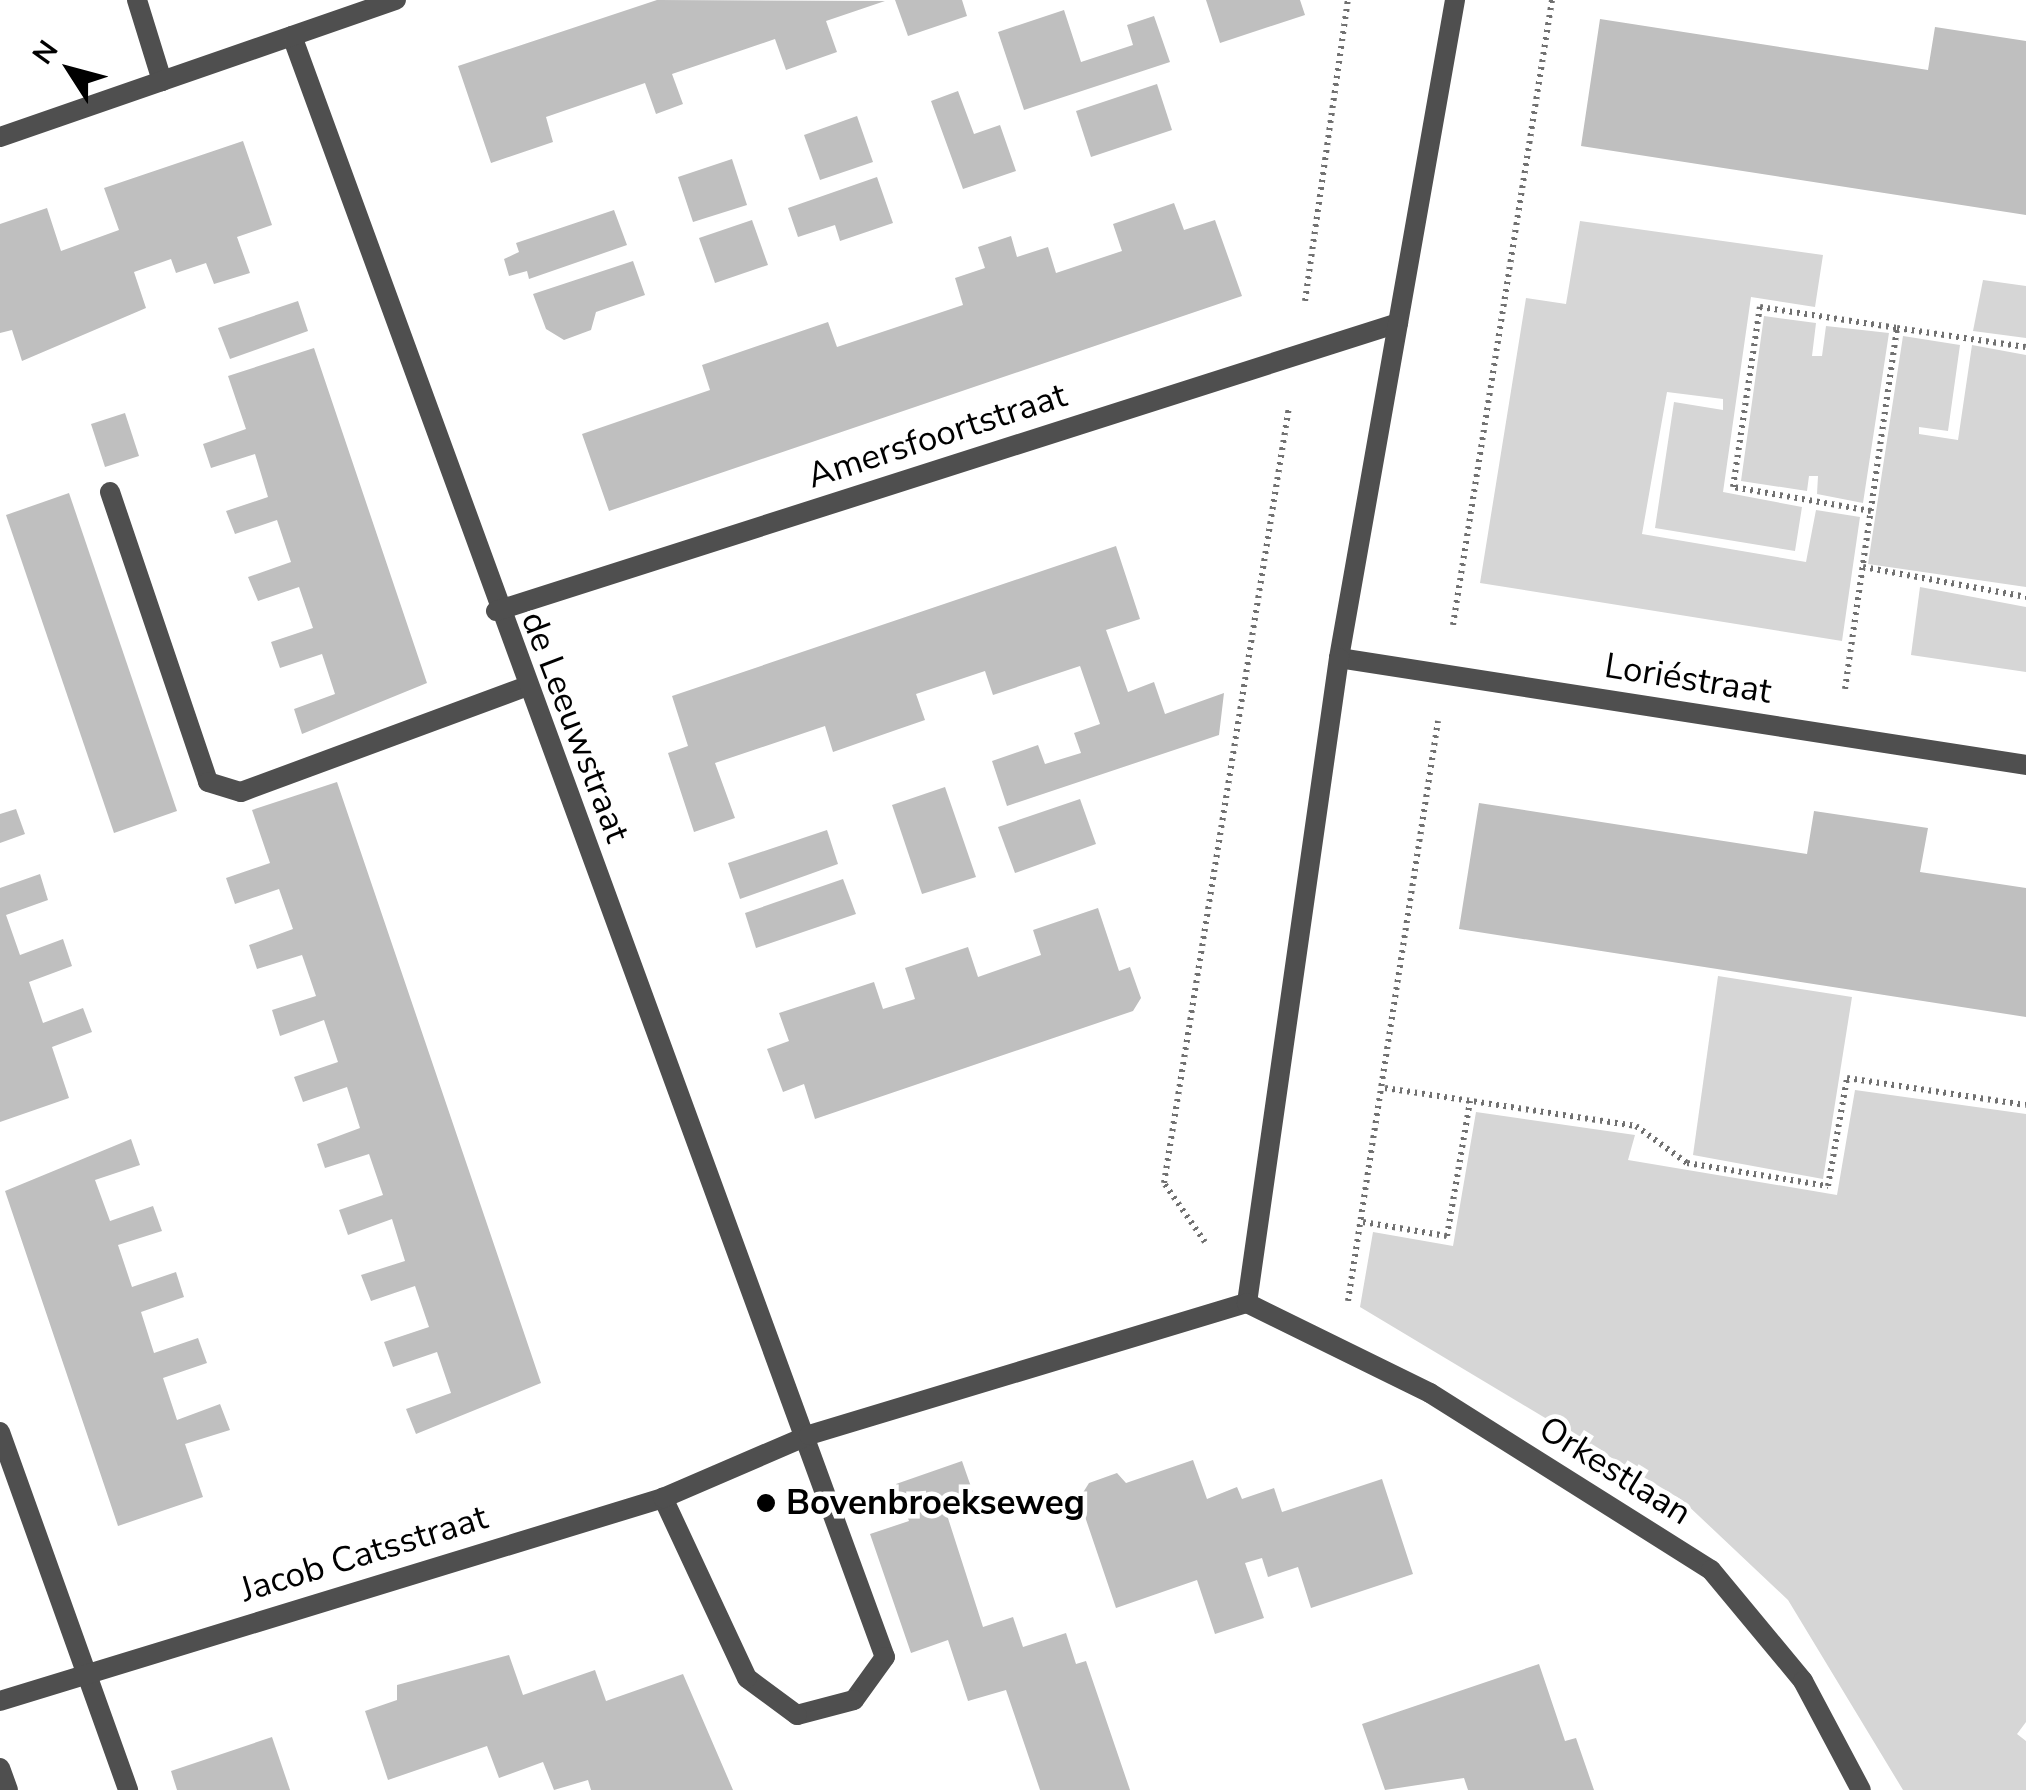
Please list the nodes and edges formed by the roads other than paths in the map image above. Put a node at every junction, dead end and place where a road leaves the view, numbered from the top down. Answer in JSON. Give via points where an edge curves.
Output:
{"nodes":[{"id":1,"x":138,"y":0,"type":"edge"},
{"id":2,"x":396,"y":0,"type":"edge"},
{"id":3,"x":1454,"y":0,"type":"edge"},
{"id":4,"x":292,"y":36,"type":"junction"},
{"id":5,"x":162,"y":81,"type":"junction"},
{"id":6,"x":0,"y":137,"type":"edge"},
{"id":7,"x":1398,"y":323,"type":"junction"},
{"id":8,"x":110,"y":492,"type":"dead end"},
{"id":9,"x":496,"y":611,"type":"junction"},
{"id":10,"x":1339,"y":658,"type":"junction"},
{"id":11,"x":525,"y":687,"type":"junction"},
{"id":12,"x":2026,"y":765,"type":"edge"},
{"id":13,"x":1248,"y":1303,"type":"junction"},
{"id":14,"x":0,"y":1432,"type":"edge"},
{"id":15,"x":810,"y":1435,"type":"junction"},
{"id":16,"x":663,"y":1498,"type":"junction"},
{"id":17,"x":83,"y":1672,"type":"junction"},
{"id":18,"x":0,"y":1702,"type":"edge"},
{"id":19,"x":0,"y":1768,"type":"edge"},
{"id":20,"x":8,"y":1790,"type":"edge"},
{"id":21,"x":128,"y":1790,"type":"edge"},
{"id":22,"x":1861,"y":1790,"type":"edge"}],
"edges":[{"from":1,"to":5,"type":"street"},
{"from":2,"to":4,"type":"street"},
{"from":3,"to":7,"type":"street"},
{"from":4,"to":5,"type":"street"},
{"from":4,"to":9,"type":"street","name":"de Leeuwstraat"},
{"from":5,"to":6,"type":"street"},
{"from":7,"to":9,"type":"street","name":"Amersfoortstraat"},
{"from":7,"to":10,"type":"street"},
{"from":8,"to":11,"type":"street","via":[[208,782],[241,792]]},
{"from":9,"to":11,"type":"street","name":"de Leeuwstraat"},
{"from":10,"to":12,"type":"street","name":"Loriéstraat"},
{"from":10,"to":13,"type":"street"},
{"from":11,"to":15,"type":"street","name":"de Leeuwstraat"},
{"from":13,"to":15,"type":"street","name":"Jacob Catsstraat"},
{"from":13,"to":22,"type":"street","name":"Orkestlaan","via":[[1430,1394],[1711,1570],[1803,1682]]},
{"from":14,"to":17,"type":"street"},
{"from":15,"to":16,"type":"street","name":"Jacob Catsstraat"},
{"from":15,"to":16,"type":"street","via":[[884,1657],[854,1700],[797,1715],[747,1678]]},
{"from":16,"to":17,"type":"street","name":"Jacob Catsstraat"},
{"from":17,"to":18,"type":"street","name":"Jacob Catsstraat"},
{"from":17,"to":21,"type":"street"},
{"from":19,"to":20,"type":"street"}]}
